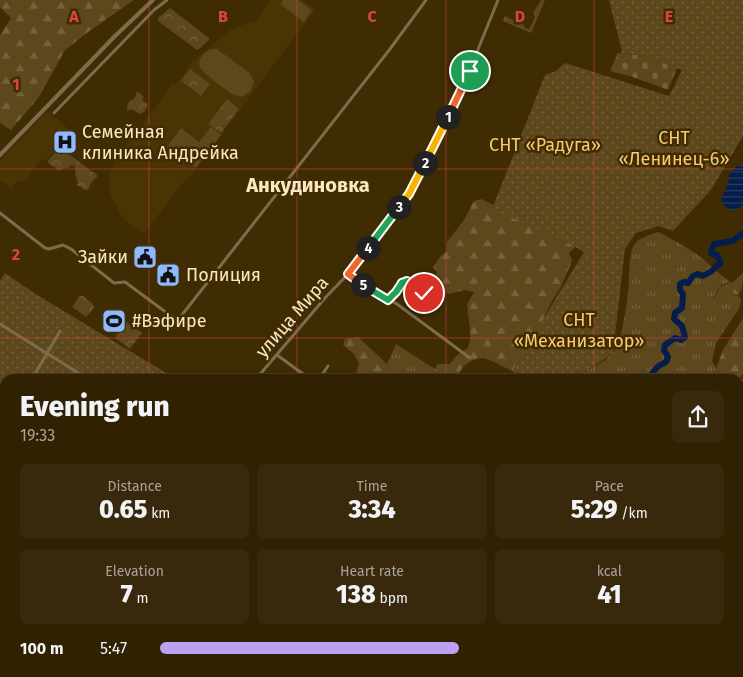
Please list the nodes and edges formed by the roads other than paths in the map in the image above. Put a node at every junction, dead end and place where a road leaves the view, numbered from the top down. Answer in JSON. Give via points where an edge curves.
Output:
{"nodes":[{"id":1,"x":153,"y":0,"type":"edge"},
{"id":2,"x":167,"y":0,"type":"edge"},
{"id":3,"x":426,"y":0,"type":"edge"},
{"id":4,"x":498,"y":0,"type":"edge"},
{"id":5,"x":54,"y":113,"type":"dead end"},
{"id":6,"x":0,"y":155,"type":"edge"},
{"id":7,"x":0,"y":213,"type":"edge"},
{"id":8,"x":348,"y":274,"type":"junction"},
{"id":9,"x":424,"y":293,"type":"dead end"},
{"id":10,"x":388,"y":300,"type":"junction"},
{"id":11,"x":0,"y":324,"type":"edge"},
{"id":12,"x":60,"y":331,"type":"dead end"},
{"id":13,"x":47,"y":354,"type":"junction"},
{"id":14,"x":277,"y":354,"type":"junction"},
{"id":15,"x":470,"y":358,"type":"dead end"},
{"id":16,"x":328,"y":366,"type":"dead end"},
{"id":17,"x":35,"y":374,"type":"edge"},
{"id":18,"x":80,"y":374,"type":"edge"},
{"id":19,"x":260,"y":374,"type":"edge"},
{"id":20,"x":303,"y":374,"type":"edge"},
{"id":21,"x":322,"y":374,"type":"edge"}],
"edges":[{"from":1,"to":6,"type":"street"},
{"from":2,"to":5,"type":"street"},
{"from":3,"to":7,"type":"street","via":[[178,320],[125,282],[114,283],[71,249],[63,245],[45,248]]},
{"from":4,"to":8,"type":"street","name":"улица Мира","via":[[460,94],[409,194]]},
{"from":8,"to":10,"type":"street","name":"улица Мира"},
{"from":8,"to":14,"type":"street","name":"улица Мира"},
{"from":9,"to":10,"type":"street","via":[[405,281]]},
{"from":10,"to":15,"type":"street","name":"улица Мира"},
{"from":11,"to":13,"type":"street"},
{"from":12,"to":13,"type":"street"},
{"from":13,"to":17,"type":"street"},
{"from":13,"to":18,"type":"street"},
{"from":14,"to":19,"type":"street","name":"улица Мира"},
{"from":14,"to":20,"type":"street"},
{"from":16,"to":21,"type":"street"}]}
